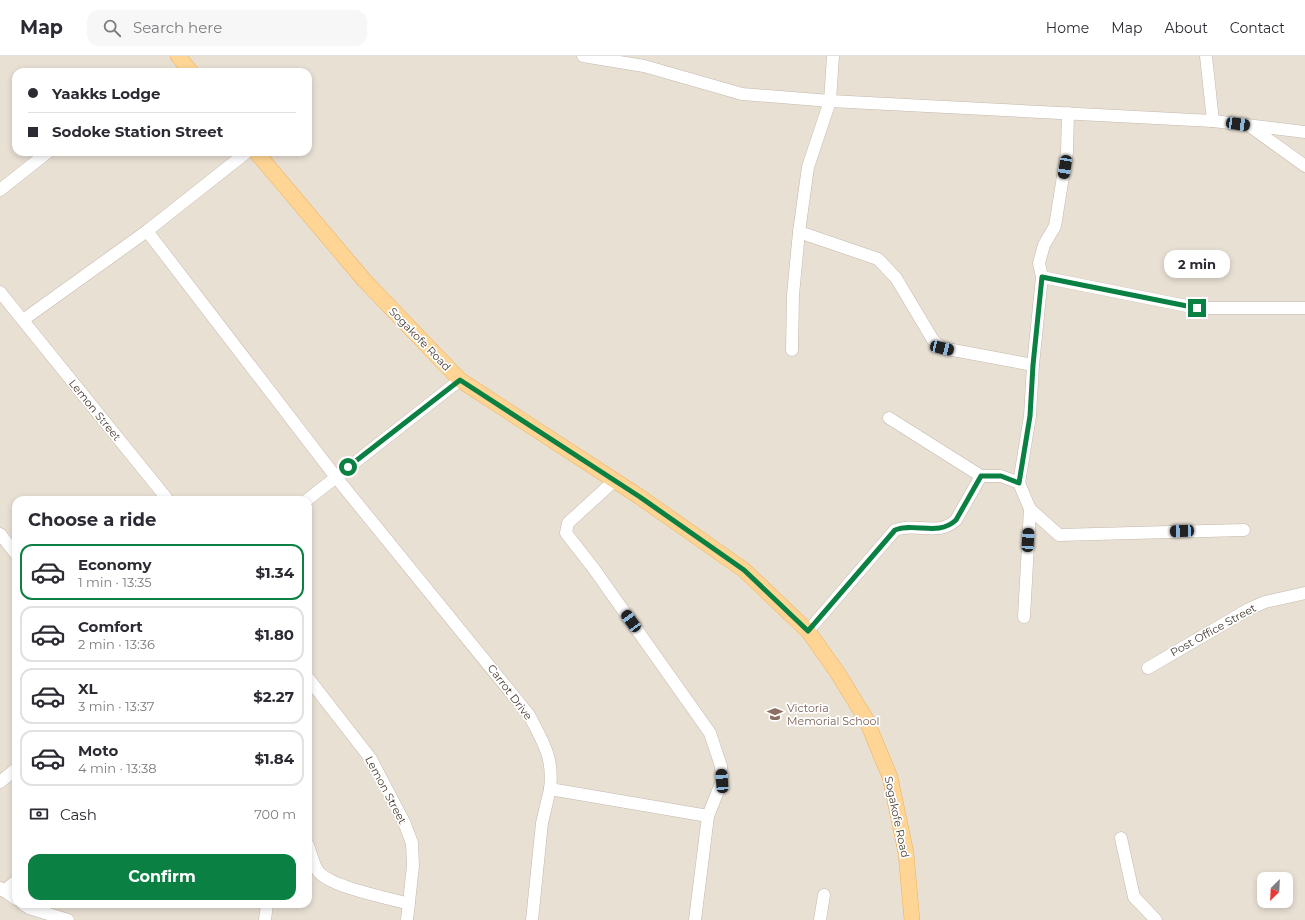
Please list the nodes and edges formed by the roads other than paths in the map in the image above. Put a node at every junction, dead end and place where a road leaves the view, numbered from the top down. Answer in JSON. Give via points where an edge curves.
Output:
{"nodes":[{"id":1,"x":178,"y":56,"type":"edge"},
{"id":2,"x":583,"y":56,"type":"edge"},
{"id":3,"x":833,"y":56,"type":"edge"},
{"id":4,"x":1204,"y":58,"type":"edge"},
{"id":5,"x":642,"y":61,"type":"edge"},
{"id":6,"x":188,"y":68,"type":"edge"},
{"id":7,"x":830,"y":101,"type":"junction"},
{"id":8,"x":1068,"y":113,"type":"junction"},
{"id":9,"x":1213,"y":121,"type":"junction"},
{"id":10,"x":1250,"y":126,"type":"junction"},
{"id":11,"x":1305,"y":132,"type":"edge"},
{"id":12,"x":43,"y":156,"type":"edge"},
{"id":13,"x":242,"y":156,"type":"edge"},
{"id":14,"x":259,"y":156,"type":"edge"},
{"id":15,"x":1305,"y":166,"type":"edge"},
{"id":16,"x":0,"y":190,"type":"edge"},
{"id":17,"x":148,"y":231,"type":"junction"},
{"id":18,"x":799,"y":232,"type":"junction"},
{"id":19,"x":1042,"y":277,"type":"junction"},
{"id":20,"x":0,"y":292,"type":"edge"},
{"id":21,"x":1305,"y":308,"type":"edge"},
{"id":22,"x":23,"y":320,"type":"junction"},
{"id":23,"x":792,"y":350,"type":"dead end"},
{"id":24,"x":1033,"y":365,"type":"junction"},
{"id":25,"x":460,"y":380,"type":"junction"},
{"id":26,"x":889,"y":418,"type":"dead end"},
{"id":27,"x":335,"y":476,"type":"junction"},
{"id":28,"x":981,"y":476,"type":"junction"},
{"id":29,"x":614,"y":481,"type":"junction"},
{"id":30,"x":1019,"y":483,"type":"junction"},
{"id":31,"x":165,"y":496,"type":"edge"},
{"id":32,"x":312,"y":496,"type":"edge"},
{"id":33,"x":1030,"y":509,"type":"junction"},
{"id":34,"x":1244,"y":530,"type":"dead end"},
{"id":35,"x":0,"y":534,"type":"edge"},
{"id":36,"x":12,"y":549,"type":"edge"},
{"id":37,"x":1305,"y":593,"type":"edge"},
{"id":38,"x":1024,"y":617,"type":"dead end"},
{"id":39,"x":808,"y":631,"type":"junction"},
{"id":40,"x":1148,"y":668,"type":"dead end"},
{"id":41,"x":312,"y":683,"type":"edge"},
{"id":42,"x":12,"y":771,"type":"edge"},
{"id":43,"x":1,"y":778,"type":"edge"},
{"id":44,"x":550,"y":789,"type":"junction"},
{"id":45,"x":708,"y":816,"type":"junction"},
{"id":46,"x":1121,"y":838,"type":"dead end"},
{"id":47,"x":312,"y":855,"type":"edge"},
{"id":48,"x":12,"y":883,"type":"edge"},
{"id":49,"x":2,"y":889,"type":"edge"},
{"id":50,"x":824,"y":895,"type":"dead end"},
{"id":51,"x":12,"y":896,"type":"edge"},
{"id":52,"x":409,"y":904,"type":"junction"},
{"id":53,"x":29,"y":908,"type":"edge"},
{"id":54,"x":266,"y":908,"type":"edge"},
{"id":55,"x":68,"y":920,"type":"edge"},
{"id":56,"x":265,"y":920,"type":"edge"},
{"id":57,"x":407,"y":920,"type":"edge"},
{"id":58,"x":532,"y":920,"type":"edge"},
{"id":59,"x":695,"y":920,"type":"edge"},
{"id":60,"x":820,"y":920,"type":"edge"},
{"id":61,"x":912,"y":920,"type":"edge"},
{"id":62,"x":1156,"y":920,"type":"edge"}],
"edges":[{"from":1,"to":6,"type":"main road"},
{"from":2,"to":5,"type":"street"},
{"from":3,"to":7,"type":"street"},
{"from":4,"to":9,"type":"street"},
{"from":5,"to":7,"type":"street","via":[[742,94]]},
{"from":7,"to":8,"type":"street"},
{"from":7,"to":18,"type":"street","via":[[808,166]]},
{"from":8,"to":9,"type":"street"},
{"from":8,"to":19,"type":"street","via":[[1067,152],[1055,226],[1044,245],[1039,264]]},
{"from":9,"to":10,"type":"street"},
{"from":10,"to":11,"type":"street"},
{"from":10,"to":15,"type":"street"},
{"from":12,"to":16,"type":"street"},
{"from":13,"to":17,"type":"street"},
{"from":14,"to":25,"type":"main road","name":"Sogakofe Road","via":[[364,280]]},
{"from":17,"to":22,"type":"street"},
{"from":17,"to":27,"type":"street","name":"Carrot Drive"},
{"from":18,"to":23,"type":"street","via":[[793,295]]},
{"from":18,"to":24,"type":"street","via":[[878,259],[896,278],[933,340],[942,348]]},
{"from":19,"to":21,"type":"street","via":[[1197,308]]},
{"from":19,"to":24,"type":"street"},
{"from":20,"to":22,"type":"street","name":"Lemon Street"},
{"from":22,"to":31,"type":"street","name":"Lemon Street"},
{"from":24,"to":30,"type":"street","via":[[1030,416]]},
{"from":25,"to":27,"type":"street"},
{"from":25,"to":29,"type":"main road","name":"Sogakofe Road"},
{"from":26,"to":28,"type":"street"},
{"from":27,"to":32,"type":"street"},
{"from":27,"to":44,"type":"street","name":"Carrot Drive","via":[[530,715],[547,751],[552,772]]},
{"from":28,"to":30,"type":"street","via":[[1001,476]]},
{"from":28,"to":39,"type":"street","via":[[950,526],[941,530],[905,526],[895,530]]},
{"from":29,"to":39,"type":"main road","name":"Sogakofe Road","via":[[744,570]]},
{"from":29,"to":45,"type":"street","via":[[568,523],[566,533],[710,733],[721,766],[722,781]]},
{"from":30,"to":33,"type":"street"},
{"from":33,"to":34,"type":"street","via":[[1059,535]]},
{"from":33,"to":38,"type":"street"},
{"from":35,"to":36,"type":"street"},
{"from":37,"to":40,"type":"street","name":"Post Office Street","via":[[1265,602],[1249,609]]},
{"from":39,"to":61,"type":"main road","name":"Sogakofe Road","via":[[866,719],[890,777],[906,853]]},
{"from":41,"to":52,"type":"street","name":"Lemon Street","via":[[371,759],[404,822],[412,843]]},
{"from":42,"to":43,"type":"street"},
{"from":44,"to":45,"type":"street"},
{"from":44,"to":58,"type":"street","name":"Carrot Drive","via":[[542,823]]},
{"from":45,"to":59,"type":"street"},
{"from":46,"to":62,"type":"street","via":[[1134,897]]},
{"from":47,"to":52,"type":"street","via":[[318,871],[326,879]]},
{"from":48,"to":49,"type":"street"},
{"from":49,"to":51,"type":"street"},
{"from":50,"to":60,"type":"street"},
{"from":52,"to":57,"type":"street","name":"Lemon Street"},
{"from":53,"to":55,"type":"street"},
{"from":54,"to":56,"type":"street"}]}
